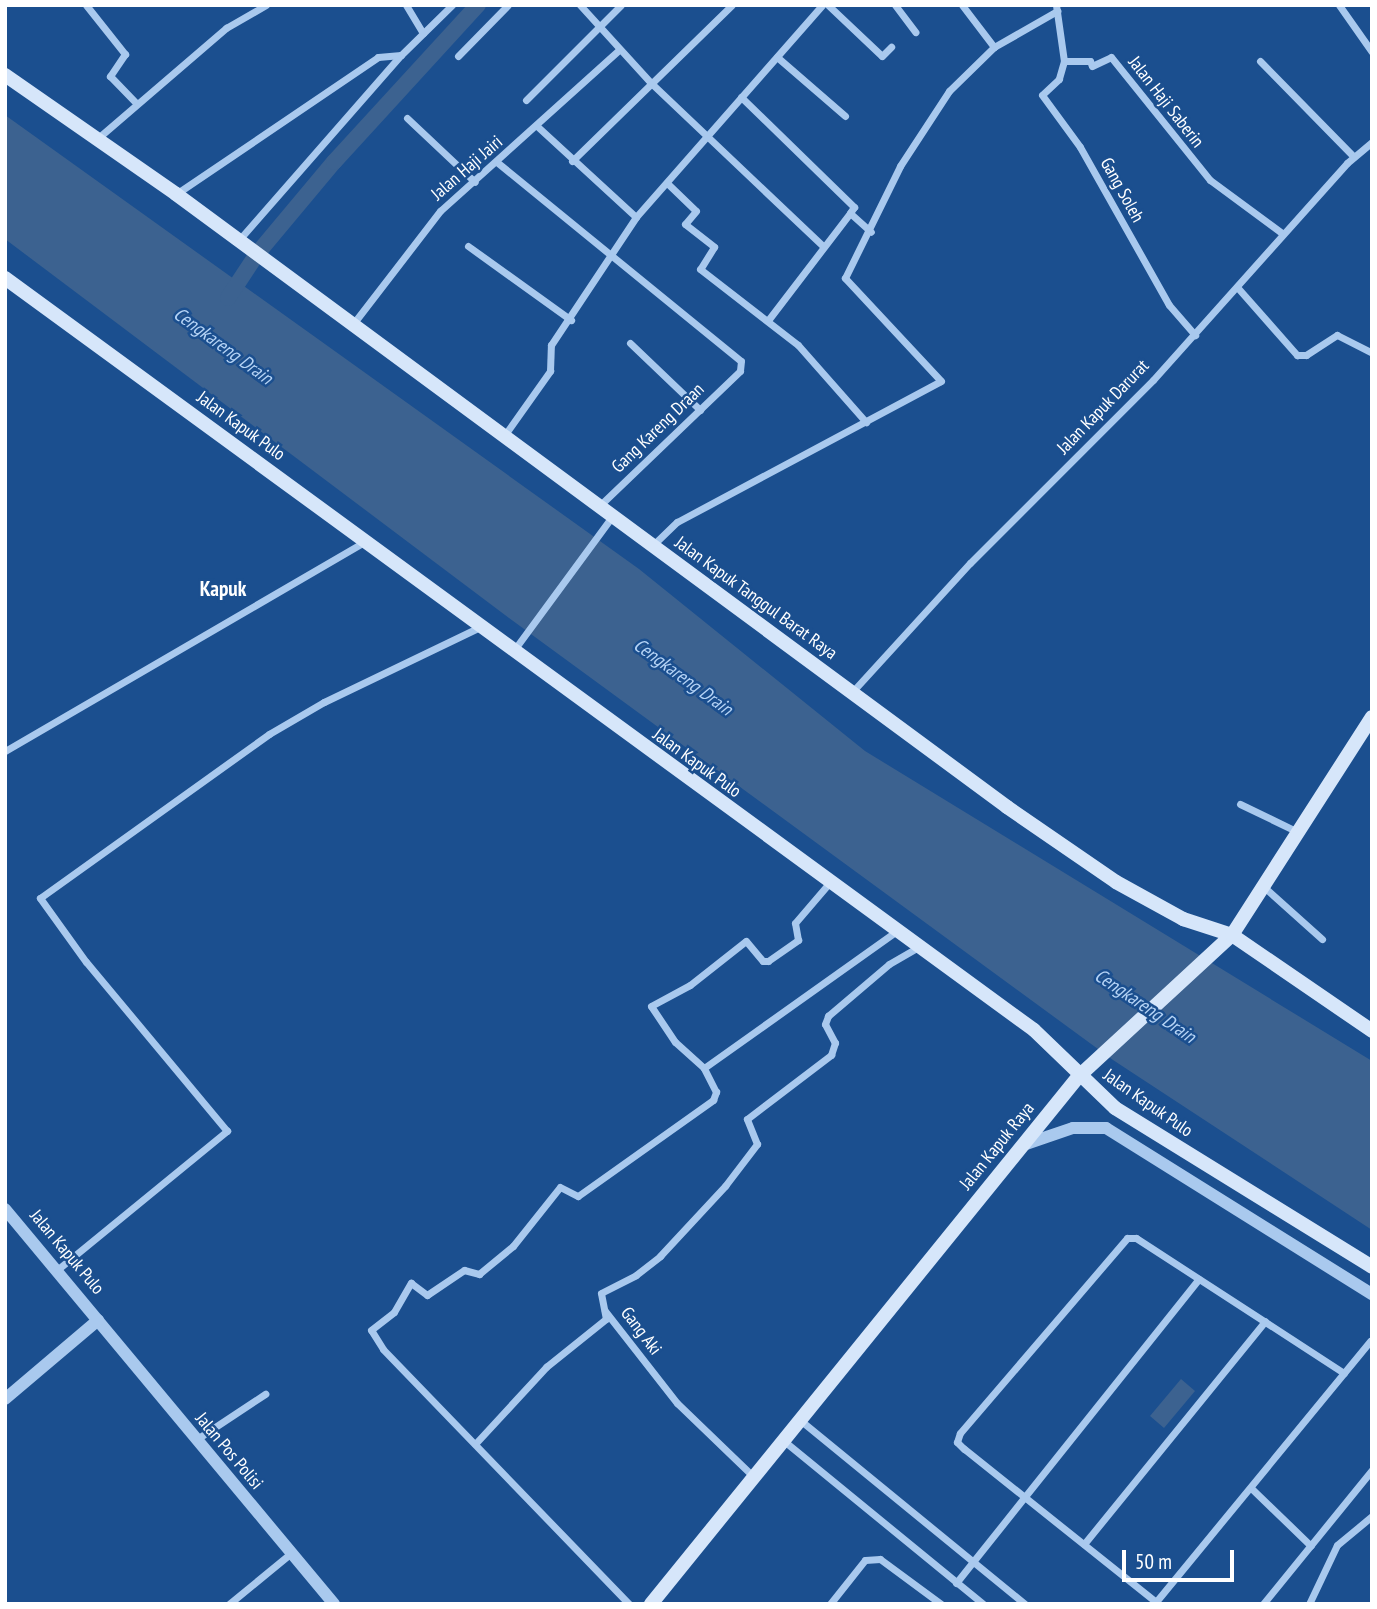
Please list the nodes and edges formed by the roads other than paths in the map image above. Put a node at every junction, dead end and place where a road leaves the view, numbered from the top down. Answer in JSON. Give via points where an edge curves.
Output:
{"nodes":[{"id":1,"x":86,"y":5,"type":"edge"},
{"id":2,"x":266,"y":5,"type":"edge"},
{"id":3,"x":406,"y":5,"type":"edge"},
{"id":4,"x":452,"y":5,"type":"edge"},
{"id":5,"x":509,"y":5,"type":"edge"},
{"id":6,"x":621,"y":5,"type":"edge"},
{"id":7,"x":732,"y":5,"type":"edge"},
{"id":8,"x":822,"y":5,"type":"edge"},
{"id":9,"x":828,"y":5,"type":"edge"},
{"id":10,"x":895,"y":5,"type":"edge"},
{"id":11,"x":962,"y":5,"type":"edge"},
{"id":12,"x":1339,"y":5,"type":"edge"},
{"id":13,"x":582,"y":6,"type":"edge"},
{"id":14,"x":1056,"y":8,"type":"edge"},
{"id":15,"x":600,"y":28,"type":"junction"},
{"id":16,"x":915,"y":32,"type":"dead end"},
{"id":17,"x":423,"y":33,"type":"junction"},
{"id":18,"x":891,"y":47,"type":"dead end"},
{"id":19,"x":994,"y":47,"type":"junction"},
{"id":20,"x":618,"y":51,"type":"junction"},
{"id":21,"x":1372,"y":52,"type":"edge"},
{"id":22,"x":401,"y":55,"type":"junction"},
{"id":23,"x":458,"y":55,"type":"dead end"},
{"id":24,"x":776,"y":57,"type":"junction"},
{"id":25,"x":1064,"y":61,"type":"junction"},
{"id":26,"x":1260,"y":61,"type":"dead end"},
{"id":27,"x":5,"y":75,"type":"edge"},
{"id":28,"x":650,"y":82,"type":"junction"},
{"id":29,"x":741,"y":97,"type":"junction"},
{"id":30,"x":526,"y":100,"type":"dead end"},
{"id":31,"x":135,"y":102,"type":"junction"},
{"id":32,"x":845,"y":116,"type":"dead end"},
{"id":33,"x":407,"y":118,"type":"dead end"},
{"id":34,"x":538,"y":127,"type":"junction"},
{"id":35,"x":707,"y":137,"type":"junction"},
{"id":36,"x":98,"y":138,"type":"junction"},
{"id":37,"x":1372,"y":142,"type":"edge"},
{"id":38,"x":1354,"y":157,"type":"junction"},
{"id":39,"x":572,"y":161,"type":"junction"},
{"id":40,"x":498,"y":163,"type":"junction"},
{"id":41,"x":475,"y":182,"type":"junction"},
{"id":42,"x":667,"y":183,"type":"junction"},
{"id":43,"x":176,"y":194,"type":"junction"},
{"id":44,"x":850,"y":213,"type":"junction"},
{"id":45,"x":636,"y":217,"type":"junction"},
{"id":46,"x":871,"y":232,"type":"junction"},
{"id":47,"x":1282,"y":233,"type":"junction"},
{"id":48,"x":242,"y":245,"type":"junction"},
{"id":49,"x":468,"y":246,"type":"dead end"},
{"id":50,"x":823,"y":246,"type":"junction"},
{"id":51,"x":609,"y":257,"type":"junction"},
{"id":52,"x":5,"y":278,"type":"edge"},
{"id":53,"x":1237,"y":287,"type":"junction"},
{"id":54,"x":769,"y":319,"type":"junction"},
{"id":55,"x":571,"y":320,"type":"junction"},
{"id":56,"x":353,"y":324,"type":"junction"},
{"id":57,"x":1195,"y":335,"type":"junction"},
{"id":58,"x":630,"y":343,"type":"dead end"},
{"id":59,"x":1372,"y":353,"type":"edge"},
{"id":60,"x":700,"y":410,"type":"junction"},
{"id":61,"x":866,"y":422,"type":"junction"},
{"id":62,"x":503,"y":437,"type":"junction"},
{"id":63,"x":598,"y":508,"type":"junction"},
{"id":64,"x":607,"y":523,"type":"junction"},
{"id":65,"x":366,"y":541,"type":"junction"},
{"id":66,"x":651,"y":547,"type":"junction"},
{"id":67,"x":480,"y":627,"type":"junction"},
{"id":68,"x":513,"y":652,"type":"junction"},
{"id":69,"x":853,"y":691,"type":"junction"},
{"id":70,"x":1372,"y":717,"type":"edge"},
{"id":71,"x":5,"y":751,"type":"edge"},
{"id":72,"x":1240,"y":804,"type":"dead end"},
{"id":73,"x":1298,"y":832,"type":"junction"},
{"id":74,"x":830,"y":882,"type":"junction"},
{"id":75,"x":1264,"y":887,"type":"junction"},
{"id":76,"x":898,"y":930,"type":"junction"},
{"id":77,"x":1232,"y":935,"type":"junction"},
{"id":78,"x":1322,"y":939,"type":"dead end"},
{"id":79,"x":920,"y":946,"type":"junction"},
{"id":80,"x":1372,"y":1031,"type":"edge"},
{"id":81,"x":704,"y":1068,"type":"junction"},
{"id":82,"x":1078,"y":1077,"type":"junction"},
{"id":83,"x":1023,"y":1145,"type":"junction"},
{"id":84,"x":5,"y":1209,"type":"edge"},
{"id":85,"x":1372,"y":1267,"type":"edge"},
{"id":86,"x":57,"y":1270,"type":"junction"},
{"id":87,"x":1199,"y":1279,"type":"junction"},
{"id":88,"x":1372,"y":1294,"type":"edge"},
{"id":89,"x":604,"y":1311,"type":"junction"},
{"id":90,"x":99,"y":1320,"type":"junction"},
{"id":91,"x":1265,"y":1321,"type":"junction"},
{"id":92,"x":1370,"y":1341,"type":"dead end"},
{"id":93,"x":1344,"y":1373,"type":"junction"},
{"id":94,"x":265,"y":1394,"type":"dead end"},
{"id":95,"x":5,"y":1399,"type":"edge"},
{"id":96,"x":800,"y":1420,"type":"junction"},
{"id":97,"x":197,"y":1439,"type":"junction"},
{"id":98,"x":784,"y":1441,"type":"junction"},
{"id":99,"x":475,"y":1444,"type":"junction"},
{"id":100,"x":1372,"y":1470,"type":"edge"},
{"id":101,"x":754,"y":1478,"type":"junction"},
{"id":102,"x":1251,"y":1488,"type":"junction"},
{"id":103,"x":1025,"y":1496,"type":"junction"},
{"id":104,"x":1372,"y":1516,"type":"edge"},
{"id":105,"x":1084,"y":1544,"type":"junction"},
{"id":106,"x":1311,"y":1546,"type":"junction"},
{"id":107,"x":291,"y":1553,"type":"junction"},
{"id":108,"x":975,"y":1560,"type":"junction"},
{"id":109,"x":956,"y":1583,"type":"junction"},
{"id":110,"x":1156,"y":1603,"type":"edge"},
{"id":111,"x":229,"y":1604,"type":"edge"},
{"id":112,"x":334,"y":1604,"type":"edge"},
{"id":113,"x":629,"y":1604,"type":"edge"},
{"id":114,"x":651,"y":1604,"type":"edge"},
{"id":115,"x":830,"y":1604,"type":"edge"},
{"id":116,"x":941,"y":1604,"type":"edge"},
{"id":117,"x":983,"y":1604,"type":"edge"},
{"id":118,"x":1025,"y":1604,"type":"edge"},
{"id":119,"x":1263,"y":1604,"type":"edge"},
{"id":120,"x":1309,"y":1604,"type":"edge"}],
"edges":[{"from":1,"to":31,"type":"street","via":[[125,54],[110,76]]},
{"from":2,"to":31,"type":"street","via":[[226,28]]},
{"from":3,"to":17,"type":"street"},
{"from":4,"to":17,"type":"street"},
{"from":5,"to":23,"type":"street"},
{"from":6,"to":15,"type":"street"},
{"from":7,"to":28,"type":"street"},
{"from":8,"to":24,"type":"street"},
{"from":9,"to":18,"type":"street","via":[[883,56]]},
{"from":10,"to":16,"type":"street"},
{"from":11,"to":19,"type":"street"},
{"from":12,"to":21,"type":"street"},
{"from":13,"to":15,"type":"street"},
{"from":14,"to":19,"type":"street"},
{"from":14,"to":25,"type":"street"},
{"from":15,"to":20,"type":"street"},
{"from":15,"to":30,"type":"street"},
{"from":17,"to":22,"type":"street"},
{"from":19,"to":46,"type":"street","via":[[949,92],[900,166]]},
{"from":20,"to":28,"type":"street"},
{"from":20,"to":34,"type":"street","name":"Jalan Haji Jairi"},
{"from":22,"to":43,"type":"street","via":[[378,57]]},
{"from":22,"to":48,"type":"street"},
{"from":24,"to":29,"type":"street"},
{"from":24,"to":32,"type":"street"},
{"from":25,"to":47,"type":"street","name":"Jalan Haji Saberin","via":[[1090,61],[1092,66],[1111,57],[1210,180]]},
{"from":25,"to":57,"type":"street","name":"Gang Soleh","via":[[1059,79],[1042,96],[1080,147],[1169,305]]},
{"from":26,"to":38,"type":"street"},
{"from":27,"to":36,"type":"main road"},
{"from":28,"to":35,"type":"street"},
{"from":28,"to":39,"type":"street"},
{"from":29,"to":35,"type":"street"},
{"from":29,"to":44,"type":"street","via":[[854,206]]},
{"from":31,"to":36,"type":"street"},
{"from":33,"to":41,"type":"street"},
{"from":34,"to":39,"type":"street"},
{"from":34,"to":40,"type":"street","name":"Jalan Haji Jairi"},
{"from":35,"to":42,"type":"street"},
{"from":35,"to":50,"type":"street"},
{"from":36,"to":43,"type":"main road"},
{"from":37,"to":38,"type":"street","name":"Jalan Kapuk Darurat"},
{"from":38,"to":47,"type":"street","name":"Jalan Kapuk Darurat"},
{"from":39,"to":45,"type":"street"},
{"from":40,"to":41,"type":"street","name":"Jalan Haji Jairi"},
{"from":40,"to":51,"type":"street"},
{"from":41,"to":56,"type":"street","name":"Jalan Haji Jairi","via":[[440,211]]},
{"from":42,"to":45,"type":"street"},
{"from":42,"to":54,"type":"street","via":[[696,211],[685,225],[714,247],[700,269]]},
{"from":43,"to":48,"type":"main road"},
{"from":44,"to":46,"type":"street"},
{"from":44,"to":50,"type":"street"},
{"from":45,"to":51,"type":"street"},
{"from":46,"to":61,"type":"street","via":[[845,278],[941,380]]},
{"from":47,"to":53,"type":"street","name":"Jalan Kapuk Darurat"},
{"from":48,"to":56,"type":"main road","name":"Jalan Kapuk Tanggul Barat Raya"},
{"from":49,"to":55,"type":"street"},
{"from":50,"to":54,"type":"street"},
{"from":51,"to":55,"type":"street"},
{"from":51,"to":60,"type":"street","name":"Gang Kareng Draan","via":[[741,361],[740,371]]},
{"from":52,"to":65,"type":"main road","name":"Jalan Kapuk Pulo"},
{"from":53,"to":57,"type":"street","name":"Jalan Kapuk Darurat"},
{"from":53,"to":59,"type":"street","via":[[1297,355],[1306,355],[1337,335]]},
{"from":54,"to":61,"type":"street"},
{"from":55,"to":62,"type":"street","via":[[551,345],[550,371]]},
{"from":56,"to":62,"type":"main road","name":"Jalan Kapuk Tanggul Barat Raya"},
{"from":57,"to":69,"type":"street","name":"Jalan Kapuk Darurat","via":[[970,563]]},
{"from":58,"to":60,"type":"street"},
{"from":60,"to":63,"type":"street","name":"Gang Kareng Draan"},
{"from":61,"to":66,"type":"street","via":[[677,522]]},
{"from":62,"to":63,"type":"main road","name":"Jalan Kapuk Tanggul Barat Raya"},
{"from":63,"to":64,"type":"main road","name":"Jalan Kapuk Tanggul Barat Raya"},
{"from":64,"to":66,"type":"main road","name":"Jalan Kapuk Tanggul Barat Raya"},
{"from":64,"to":68,"type":"street"},
{"from":65,"to":67,"type":"main road","name":"Jalan Kapuk Pulo"},
{"from":65,"to":71,"type":"street"},
{"from":66,"to":69,"type":"main road","name":"Jalan Kapuk Tanggul Barat Raya"},
{"from":67,"to":68,"type":"main road","name":"Jalan Kapuk Pulo"},
{"from":67,"to":86,"type":"street","via":[[324,702],[269,734],[40,898],[86,962],[226,1131]]},
{"from":68,"to":74,"type":"main road","name":"Jalan Kapuk Pulo"},
{"from":69,"to":77,"type":"main road","name":"Jalan Kapuk Tanggul Barat Raya","via":[[1116,882],[1183,919]]},
{"from":70,"to":73,"type":"main road","name":"Jalan Kapuk Raya"},
{"from":72,"to":73,"type":"street"},
{"from":73,"to":75,"type":"main road","name":"Jalan Kapuk Raya"},
{"from":74,"to":76,"type":"main road","name":"Jalan Kapuk Pulo"},
{"from":74,"to":81,"type":"street","via":[[794,923],[798,940],[768,961],[746,941],[690,985],[651,1006],[675,1042]]},
{"from":75,"to":77,"type":"main road","name":"Jalan Kapuk Raya"},
{"from":75,"to":78,"type":"street"},
{"from":76,"to":79,"type":"main road","name":"Jalan Kapuk Pulo"},
{"from":76,"to":81,"type":"street"},
{"from":77,"to":80,"type":"main road","name":"Jalan Kapuk Tanggul Barat Raya"},
{"from":77,"to":82,"type":"main road","name":"Jalan Kapuk Raya"},
{"from":79,"to":82,"type":"main road","name":"Jalan Kapuk Pulo","via":[[1034,1030]]},
{"from":79,"to":89,"type":"street","via":[[889,964],[828,1016],[825,1024],[835,1043],[831,1055],[747,1119],[757,1144],[660,1256],[601,1293]]},
{"from":81,"to":99,"type":"street","via":[[716,1092],[713,1100],[578,1196],[560,1187],[513,1246],[479,1274],[464,1270],[426,1295],[411,1283],[394,1312],[370,1330]]},
{"from":82,"to":83,"type":"main road","name":"Jalan Kapuk Raya"},
{"from":82,"to":85,"type":"main road","name":"Jalan Kapuk Pulo","via":[[1115,1108]]},
{"from":83,"to":88,"type":"street","via":[[1073,1128],[1106,1128]]},
{"from":83,"to":96,"type":"main road","name":"Jalan Kapuk Raya"},
{"from":84,"to":86,"type":"street","name":"Jalan Kapuk Pulo"},
{"from":86,"to":90,"type":"street","name":"Jalan Kapuk Pulo"},
{"from":87,"to":91,"type":"street"},
{"from":87,"to":103,"type":"street"},
{"from":87,"to":103,"type":"street","via":[[1136,1238],[1119,1243],[960,1433],[957,1442],[964,1449]]},
{"from":89,"to":99,"type":"street","name":"Gang Aki","via":[[606,1318],[546,1367]]},
{"from":89,"to":101,"type":"street","name":"Gang Aki","via":[[677,1404]]},
{"from":90,"to":95,"type":"street"},
{"from":90,"to":97,"type":"street","name":"Jalan Pos Polisi"},
{"from":91,"to":93,"type":"street"},
{"from":91,"to":105,"type":"street"},
{"from":92,"to":93,"type":"street"},
{"from":93,"to":102,"type":"street"},
{"from":94,"to":97,"type":"street"},
{"from":96,"to":98,"type":"main road","name":"Jalan Kapuk Raya"},
{"from":96,"to":108,"type":"street"},
{"from":97,"to":107,"type":"street","name":"Jalan Pos Polisi"},
{"from":98,"to":101,"type":"main road","name":"Jalan Kapuk Raya"},
{"from":98,"to":109,"type":"street"},
{"from":99,"to":113,"type":"street"},
{"from":100,"to":106,"type":"street"},
{"from":101,"to":114,"type":"main road","name":"Jalan Kapuk Raya"},
{"from":102,"to":106,"type":"street"},
{"from":102,"to":110,"type":"street"},
{"from":103,"to":105,"type":"street"},
{"from":103,"to":108,"type":"street"},
{"from":104,"to":120,"type":"street","via":[[1337,1545]]},
{"from":105,"to":110,"type":"street"},
{"from":106,"to":119,"type":"street"},
{"from":107,"to":111,"type":"street"},
{"from":107,"to":112,"type":"street","name":"Jalan Pos Polisi"},
{"from":108,"to":109,"type":"street"},
{"from":108,"to":118,"type":"street"},
{"from":109,"to":117,"type":"street"},
{"from":115,"to":116,"type":"street","via":[[864,1560],[880,1559]]}]}
